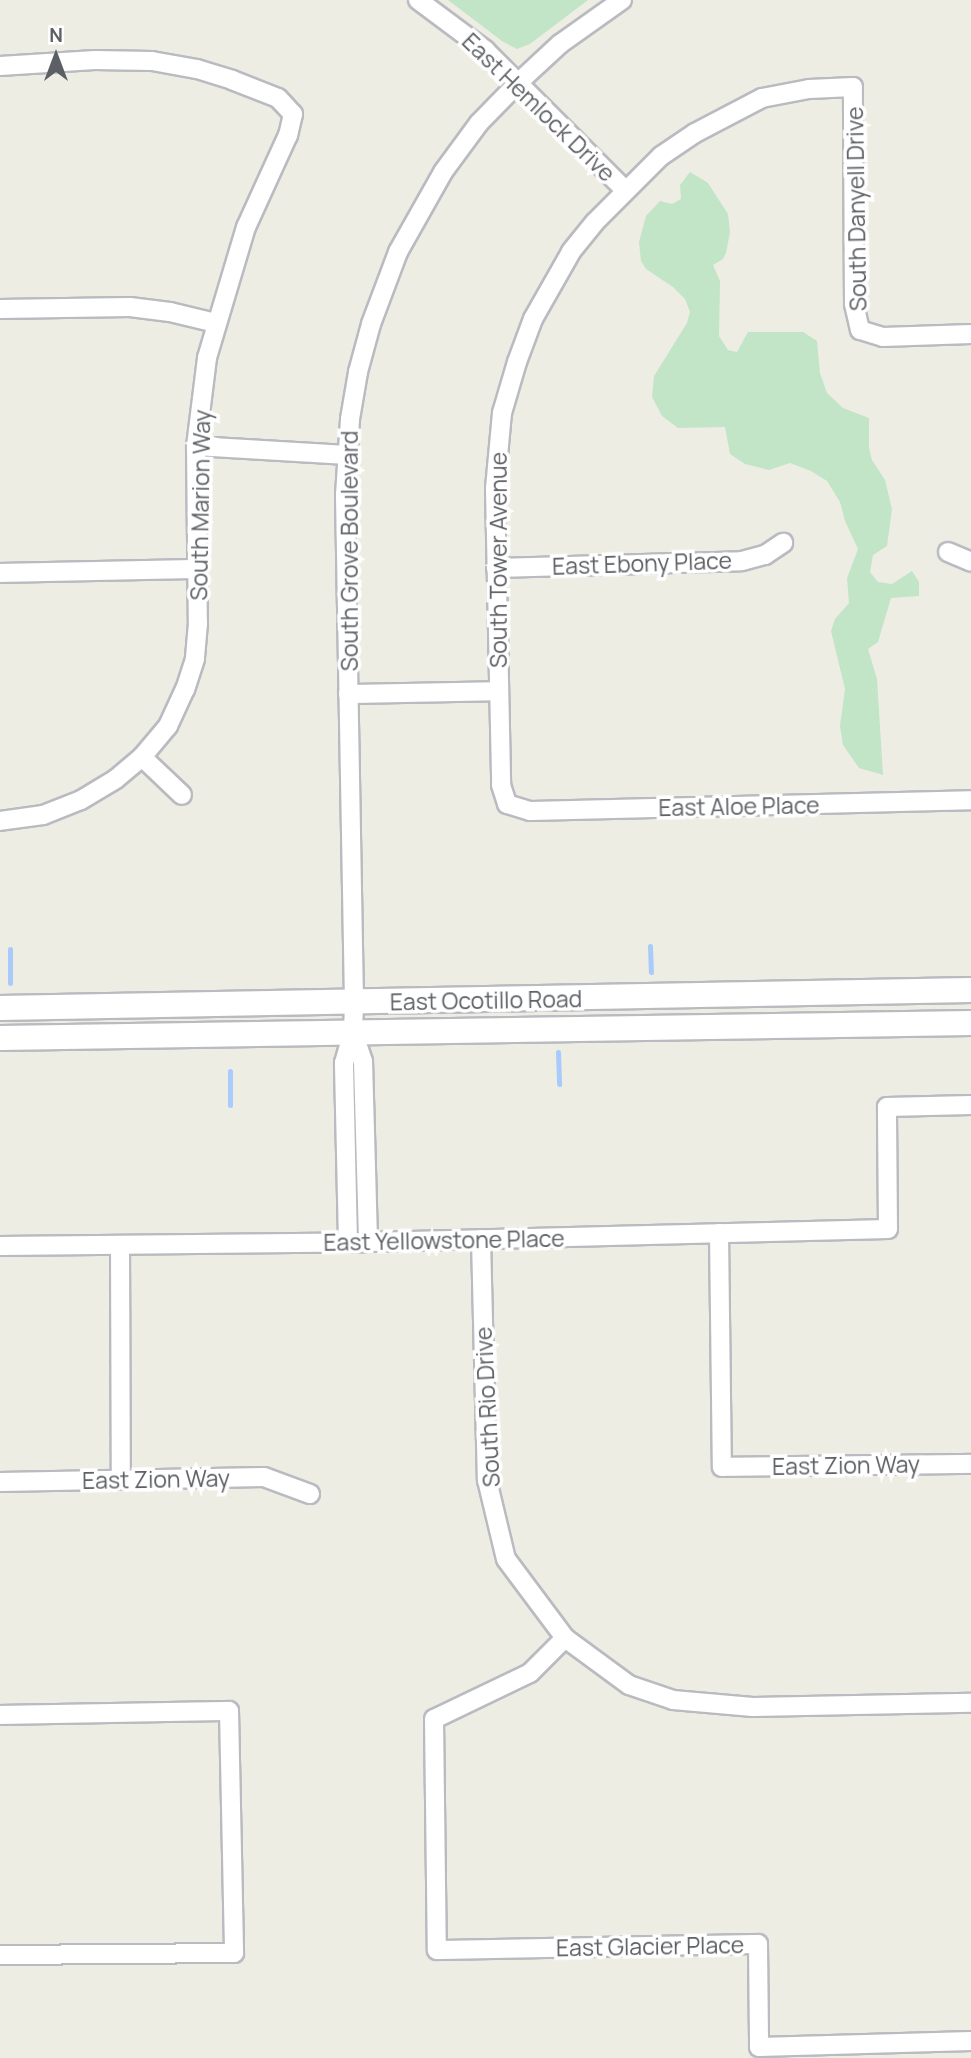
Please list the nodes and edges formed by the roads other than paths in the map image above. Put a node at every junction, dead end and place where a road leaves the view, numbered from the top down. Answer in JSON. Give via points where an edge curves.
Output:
{"nodes":[{"id":1,"x":418,"y":0,"type":"edge"},
{"id":2,"x":622,"y":0,"type":"edge"},
{"id":3,"x":0,"y":66,"type":"edge"},
{"id":4,"x":519,"y":82,"type":"junction"},
{"id":5,"x":853,"y":87,"type":"joint"},
{"id":6,"x":625,"y":190,"type":"junction"},
{"id":7,"x":0,"y":309,"type":"edge"},
{"id":8,"x":216,"y":323,"type":"junction"},
{"id":9,"x":971,"y":334,"type":"edge"},
{"id":10,"x":197,"y":446,"type":"junction"},
{"id":11,"x":347,"y":455,"type":"junction"},
{"id":12,"x":783,"y":543,"type":"dead end"},
{"id":13,"x":948,"y":552,"type":"dead end"},
{"id":14,"x":971,"y":562,"type":"edge"},
{"id":15,"x":496,"y":568,"type":"junction"},
{"id":16,"x":197,"y":569,"type":"junction"},
{"id":17,"x":0,"y":573,"type":"edge"},
{"id":18,"x":499,"y":691,"type":"junction"},
{"id":19,"x":348,"y":694,"type":"junction"},
{"id":20,"x":142,"y":758,"type":"junction"},
{"id":21,"x":182,"y":795,"type":"dead end"},
{"id":22,"x":971,"y":800,"type":"edge"},
{"id":23,"x":507,"y":804,"type":"joint"},
{"id":24,"x":0,"y":821,"type":"edge"},
{"id":25,"x":971,"y":990,"type":"edge"},
{"id":26,"x":354,"y":1002,"type":"junction"},
{"id":27,"x":0,"y":1008,"type":"edge"},
{"id":28,"x":971,"y":1023,"type":"edge"},
{"id":29,"x":353,"y":1032,"type":"junction"},
{"id":30,"x":0,"y":1038,"type":"edge"},
{"id":31,"x":971,"y":1105,"type":"edge"},
{"id":32,"x":719,"y":1233,"type":"junction"},
{"id":33,"x":481,"y":1239,"type":"junction"},
{"id":34,"x":348,"y":1242,"type":"junction"},
{"id":35,"x":368,"y":1242,"type":"junction"},
{"id":36,"x":0,"y":1246,"type":"edge"},
{"id":37,"x":120,"y":1246,"type":"junction"},
{"id":38,"x":971,"y":1464,"type":"edge"},
{"id":39,"x":121,"y":1479,"type":"junction"},
{"id":40,"x":0,"y":1482,"type":"edge"},
{"id":41,"x":310,"y":1494,"type":"dead end"},
{"id":42,"x":565,"y":1638,"type":"junction"},
{"id":43,"x":971,"y":1703,"type":"edge"},
{"id":44,"x":0,"y":1715,"type":"edge"},
{"id":45,"x":0,"y":1955,"type":"edge"},
{"id":46,"x":971,"y":2041,"type":"edge"}],
"edges":[{"from":1,"to":4,"type":"street","name":"East Hemlock Drive"},
{"from":2,"to":4,"type":"street","name":"South Grove Boulevard","via":[[560,44]]},
{"from":3,"to":8,"type":"street","name":"South Marion Way","via":[[152,61],[232,80],[278,98],[293,114],[246,227]]},
{"from":4,"to":6,"type":"street","name":"East Hemlock Drive"},
{"from":4,"to":11,"type":"street","name":"South Grove Boulevard","via":[[479,123],[443,172],[398,252],[358,372]]},
{"from":5,"to":6,"type":"street","name":"South Tower Avenue","via":[[762,98],[695,133],[661,156]]},
{"from":5,"to":9,"type":"street","name":"South Danyell Drive","via":[[854,304],[860,330],[883,337]]},
{"from":6,"to":15,"type":"street","name":"South Tower Avenue","via":[[594,222],[553,280],[517,362],[497,451]]},
{"from":7,"to":8,"type":"street","via":[[130,307]]},
{"from":8,"to":10,"type":"street","name":"South Marion Way","via":[[207,358]]},
{"from":10,"to":11,"type":"street"},
{"from":10,"to":16,"type":"street","name":"South Marion Way"},
{"from":11,"to":19,"type":"street","name":"South Grove Boulevard"},
{"from":12,"to":15,"type":"street","name":"East Ebony Place","via":[[765,555],[742,561]]},
{"from":13,"to":14,"type":"street"},
{"from":15,"to":18,"type":"street","name":"South Tower Avenue"},
{"from":16,"to":17,"type":"street"},
{"from":16,"to":20,"type":"street","name":"South Marion Way","via":[[195,659],[168,726]]},
{"from":18,"to":19,"type":"street"},
{"from":18,"to":23,"type":"street","name":"South Tower Avenue","via":[[501,785]]},
{"from":19,"to":26,"type":"street","name":"South Grove Boulevard"},
{"from":20,"to":21,"type":"street"},
{"from":20,"to":24,"type":"street","via":[[82,800],[43,815]]},
{"from":22,"to":23,"type":"street","name":"East Aloe Place","via":[[530,811]]},
{"from":25,"to":26,"type":"main road","name":"East Ocotillo Road"},
{"from":26,"to":27,"type":"main road","name":"East Ocotillo Road"},
{"from":26,"to":29,"type":"street","name":"South Grove Boulevard"},
{"from":28,"to":29,"type":"main road","name":"East Ocotillo Road"},
{"from":29,"to":30,"type":"main road","name":"East Ocotillo Road"},
{"from":29,"to":34,"type":"street","via":[[344,1063]]},
{"from":29,"to":35,"type":"street","via":[[363,1061]]},
{"from":31,"to":32,"type":"street","name":"East Yellowstone Place","via":[[887,1107],[888,1228]]},
{"from":32,"to":33,"type":"street","name":"East Yellowstone Place"},
{"from":32,"to":38,"type":"street","name":"East Zion Way","via":[[722,1467]]},
{"from":33,"to":35,"type":"street","name":"East Yellowstone Place"},
{"from":33,"to":42,"type":"street","name":"South Rio Drive","via":[[487,1480],[506,1559]]},
{"from":34,"to":35,"type":"street","name":"East Yellowstone Place"},
{"from":34,"to":37,"type":"street","name":"East Yellowstone Place"},
{"from":36,"to":37,"type":"street","name":"East Yellowstone Place"},
{"from":37,"to":39,"type":"street"},
{"from":39,"to":40,"type":"street","name":"East Zion Way"},
{"from":39,"to":41,"type":"street","name":"East Zion Way","via":[[264,1477]]},
{"from":42,"to":43,"type":"street","name":"South Rio Drive","via":[[629,1685],[673,1700],[753,1707]]},
{"from":42,"to":46,"type":"street","name":"East Glacier Place","via":[[530,1674],[434,1719],[437,1950],[758,1944],[759,2047]]},
{"from":44,"to":45,"type":"street","via":[[229,1711],[234,1953]]}]}
